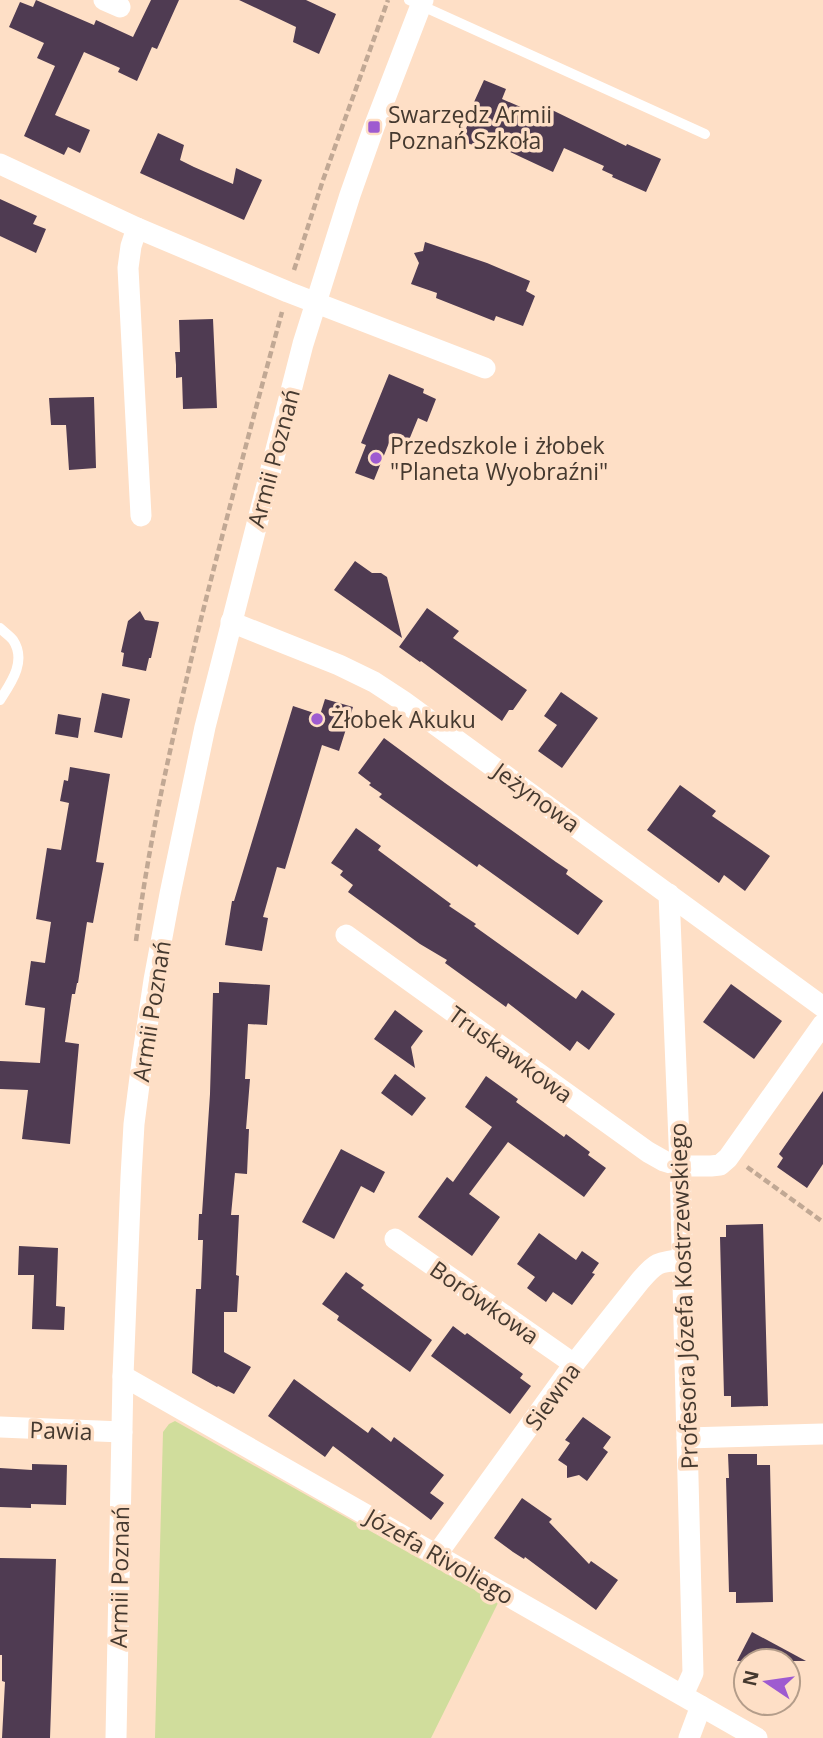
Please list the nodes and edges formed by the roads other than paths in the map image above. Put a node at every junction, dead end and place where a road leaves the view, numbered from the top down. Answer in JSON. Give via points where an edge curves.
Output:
{"nodes":[{"id":1,"x":417,"y":2,"type":"edge"},
{"id":2,"x":705,"y":134,"type":"dead end"},
{"id":3,"x":0,"y":164,"type":"edge"},
{"id":4,"x":137,"y":228,"type":"junction"},
{"id":5,"x":316,"y":303,"type":"junction"},
{"id":6,"x":485,"y":368,"type":"dead end"},
{"id":7,"x":141,"y":516,"type":"dead end"},
{"id":8,"x":231,"y":622,"type":"junction"},
{"id":9,"x":0,"y":628,"type":"edge"},
{"id":10,"x":0,"y":700,"type":"edge"},
{"id":11,"x":669,"y":894,"type":"junction"},
{"id":12,"x":346,"y":935,"type":"dead end"},
{"id":13,"x":823,"y":1007,"type":"edge"},
{"id":14,"x":823,"y":1024,"type":"edge"},
{"id":15,"x":680,"y":1166,"type":"junction"},
{"id":16,"x":395,"y":1239,"type":"dead end"},
{"id":17,"x":682,"y":1260,"type":"junction"},
{"id":18,"x":574,"y":1364,"type":"junction"},
{"id":19,"x":123,"y":1376,"type":"junction"},
{"id":20,"x":0,"y":1427,"type":"edge"},
{"id":21,"x":122,"y":1432,"type":"junction"},
{"id":22,"x":823,"y":1434,"type":"edge"},
{"id":23,"x":687,"y":1438,"type":"junction"},
{"id":24,"x":437,"y":1554,"type":"junction"},
{"id":25,"x":692,"y":1700,"type":"junction"},
{"id":26,"x":116,"y":1738,"type":"edge"},
{"id":27,"x":688,"y":1738,"type":"edge"},
{"id":28,"x":757,"y":1738,"type":"edge"}],
"edges":[{"from":1,"to":2,"type":"lane","name":"Armii Poznań"},
{"from":1,"to":5,"type":"street","name":"Armii Poznań"},
{"from":3,"to":4,"type":"street"},
{"from":4,"to":5,"type":"street"},
{"from":4,"to":7,"type":"street","via":[[128,268]]},
{"from":5,"to":6,"type":"street"},
{"from":5,"to":8,"type":"street","name":"Armii Poznań"},
{"from":8,"to":11,"type":"street","name":"Jeżynowa","via":[[373,682]]},
{"from":8,"to":19,"type":"street","name":"Armii Poznań","via":[[185,823],[143,1054],[133,1137]]},
{"from":9,"to":10,"type":"lane","via":[[14,641],[19,661]]},
{"from":11,"to":13,"type":"street","name":"Jeżynowa"},
{"from":11,"to":15,"type":"street","name":"Profesora Józefa Kostrzewskiego"},
{"from":12,"to":15,"type":"street","name":"Truskawkowa","via":[[648,1152]]},
{"from":14,"to":15,"type":"street","via":[[719,1165]]},
{"from":15,"to":17,"type":"street","name":"Profesora Józefa Kostrzewskiego"},
{"from":16,"to":18,"type":"street","name":"Borówkowa"},
{"from":17,"to":18,"type":"street","name":"Siewna","via":[[651,1268]]},
{"from":17,"to":23,"type":"street","name":"Profesora Józefa Kostrzewskiego"},
{"from":18,"to":24,"type":"street","name":"Siewna"},
{"from":19,"to":21,"type":"street","name":"Armii Poznań"},
{"from":19,"to":24,"type":"street","name":"Józefa Rivoliego"},
{"from":20,"to":21,"type":"street","name":"Pawia"},
{"from":21,"to":26,"type":"street","name":"Armii Poznań"},
{"from":22,"to":23,"type":"street"},
{"from":23,"to":25,"type":"street","name":"Profesora Józefa Kostrzewskiego"},
{"from":24,"to":25,"type":"street","name":"Józefa Rivoliego"},
{"from":25,"to":27,"type":"street","name":"Profesora Józefa Kostrzewskiego"},
{"from":25,"to":28,"type":"street","name":"Józefa Rivoliego"}]}
